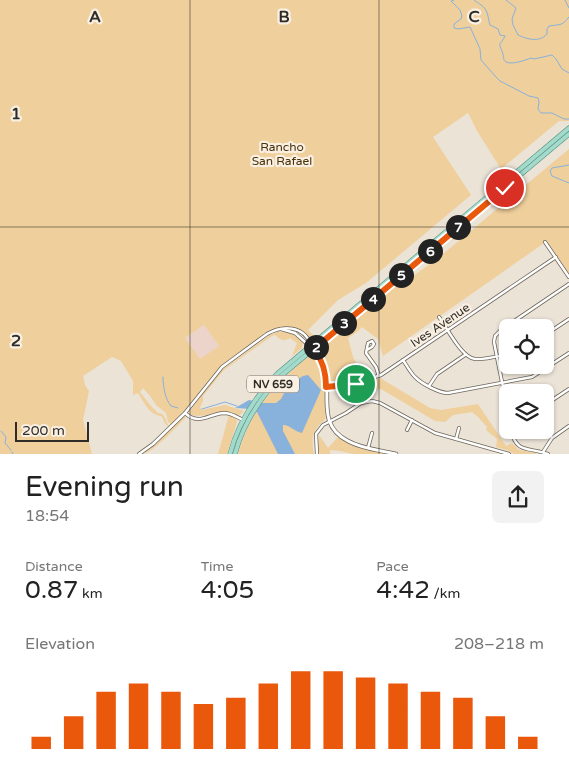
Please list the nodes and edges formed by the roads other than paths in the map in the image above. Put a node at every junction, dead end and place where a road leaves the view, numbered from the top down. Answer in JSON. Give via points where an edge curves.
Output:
{"nodes":[{"id":1,"x":569,"y":128,"type":"edge"},
{"id":2,"x":569,"y":134,"type":"edge"},
{"id":3,"x":563,"y":136,"type":"junction"},
{"id":4,"x":545,"y":242,"type":"dead end"},
{"id":5,"x":556,"y":257,"type":"junction"},
{"id":6,"x":569,"y":277,"type":"edge"},
{"id":7,"x":569,"y":284,"type":"edge"},
{"id":8,"x":439,"y":317,"type":"dead end"},
{"id":9,"x":569,"y":319,"type":"edge"},
{"id":10,"x":554,"y":329,"type":"edge"},
{"id":11,"x":448,"y":330,"type":"junction"},
{"id":12,"x":312,"y":347,"type":"junction"},
{"id":13,"x":367,"y":350,"type":"dead end"},
{"id":14,"x":569,"y":353,"type":"edge"},
{"id":15,"x":465,"y":355,"type":"junction"},
{"id":16,"x":497,"y":356,"type":"junction"},
{"id":17,"x":403,"y":360,"type":"junction"},
{"id":18,"x":379,"y":376,"type":"junction"},
{"id":19,"x":502,"y":383,"type":"junction"},
{"id":20,"x":429,"y":386,"type":"junction"},
{"id":21,"x":326,"y":387,"type":"junction"},
{"id":22,"x":569,"y":389,"type":"edge"},
{"id":23,"x":554,"y":400,"type":"edge"},
{"id":24,"x":185,"y":413,"type":"junction"},
{"id":25,"x":412,"y":420,"type":"junction"},
{"id":26,"x":245,"y":421,"type":"junction"},
{"id":27,"x":329,"y":421,"type":"junction"},
{"id":28,"x":569,"y":426,"type":"edge"},
{"id":29,"x":459,"y":428,"type":"dead end"},
{"id":30,"x":407,"y":430,"type":"dead end"},
{"id":31,"x":372,"y":433,"type":"dead end"},
{"id":32,"x":456,"y":439,"type":"junction"},
{"id":33,"x":513,"y":439,"type":"edge"},
{"id":34,"x":368,"y":448,"type":"junction"},
{"id":35,"x":543,"y":452,"type":"junction"},
{"id":36,"x":139,"y":454,"type":"edge"},
{"id":37,"x":230,"y":454,"type":"edge"},
{"id":38,"x":235,"y":454,"type":"edge"},
{"id":39,"x":317,"y":454,"type":"edge"},
{"id":40,"x":396,"y":454,"type":"edge"},
{"id":41,"x":509,"y":454,"type":"edge"},
{"id":42,"x":548,"y":454,"type":"edge"}],
"edges":[{"from":1,"to":3,"type":"main road","number":"NV 659"},
{"from":2,"to":3,"type":"main road","number":"NV 659"},
{"from":3,"to":12,"type":"main road","number":"NV 659"},
{"from":4,"to":5,"type":"street"},
{"from":5,"to":6,"type":"street"},
{"from":5,"to":11,"type":"street","name":"Ives Avenue"},
{"from":7,"to":16,"type":"street","via":[[498,332],[494,340]]},
{"from":8,"to":11,"type":"street"},
{"from":9,"to":10,"type":"street"},
{"from":11,"to":15,"type":"street"},
{"from":11,"to":17,"type":"street","name":"Ives Avenue"},
{"from":12,"to":21,"type":"street","via":[[324,367]]},
{"from":12,"to":24,"type":"street","via":[[295,334],[274,330],[226,364]]},
{"from":12,"to":26,"type":"main road","number":"NV 659","via":[[269,389]]},
{"from":12,"to":26,"type":"main road","number":"NV 659","via":[[273,377],[247,412]]},
{"from":13,"to":18,"type":"street","via":[[366,355]]},
{"from":14,"to":19,"type":"street","via":[[532,377]]},
{"from":15,"to":16,"type":"street","via":[[475,359]]},
{"from":15,"to":20,"type":"street","via":[[437,374]]},
{"from":16,"to":19,"type":"street"},
{"from":17,"to":18,"type":"street","name":"Ives Avenue"},
{"from":17,"to":20,"type":"street","via":[[415,377]]},
{"from":18,"to":21,"type":"street","name":"Ives Avenue","via":[[351,385]]},
{"from":19,"to":20,"type":"street","via":[[445,394]]},
{"from":21,"to":27,"type":"street"},
{"from":22,"to":23,"type":"street"},
{"from":24,"to":26,"type":"street","via":[[198,419],[224,413]]},
{"from":24,"to":36,"type":"street"},
{"from":25,"to":27,"type":"street","via":[[372,401],[361,403]]},
{"from":25,"to":30,"type":"street"},
{"from":25,"to":32,"type":"street","via":[[435,433]]},
{"from":26,"to":37,"type":"main road","number":"NV 659"},
{"from":26,"to":38,"type":"main road"},
{"from":27,"to":34,"type":"street","via":[[345,440]]},
{"from":27,"to":39,"type":"street","via":[[316,434]]},
{"from":28,"to":35,"type":"street","via":[[552,438]]},
{"from":29,"to":32,"type":"street"},
{"from":31,"to":34,"type":"street"},
{"from":32,"to":41,"type":"street"},
{"from":33,"to":35,"type":"street","via":[[522,448]]},
{"from":34,"to":40,"type":"street"},
{"from":35,"to":42,"type":"street"}]}
